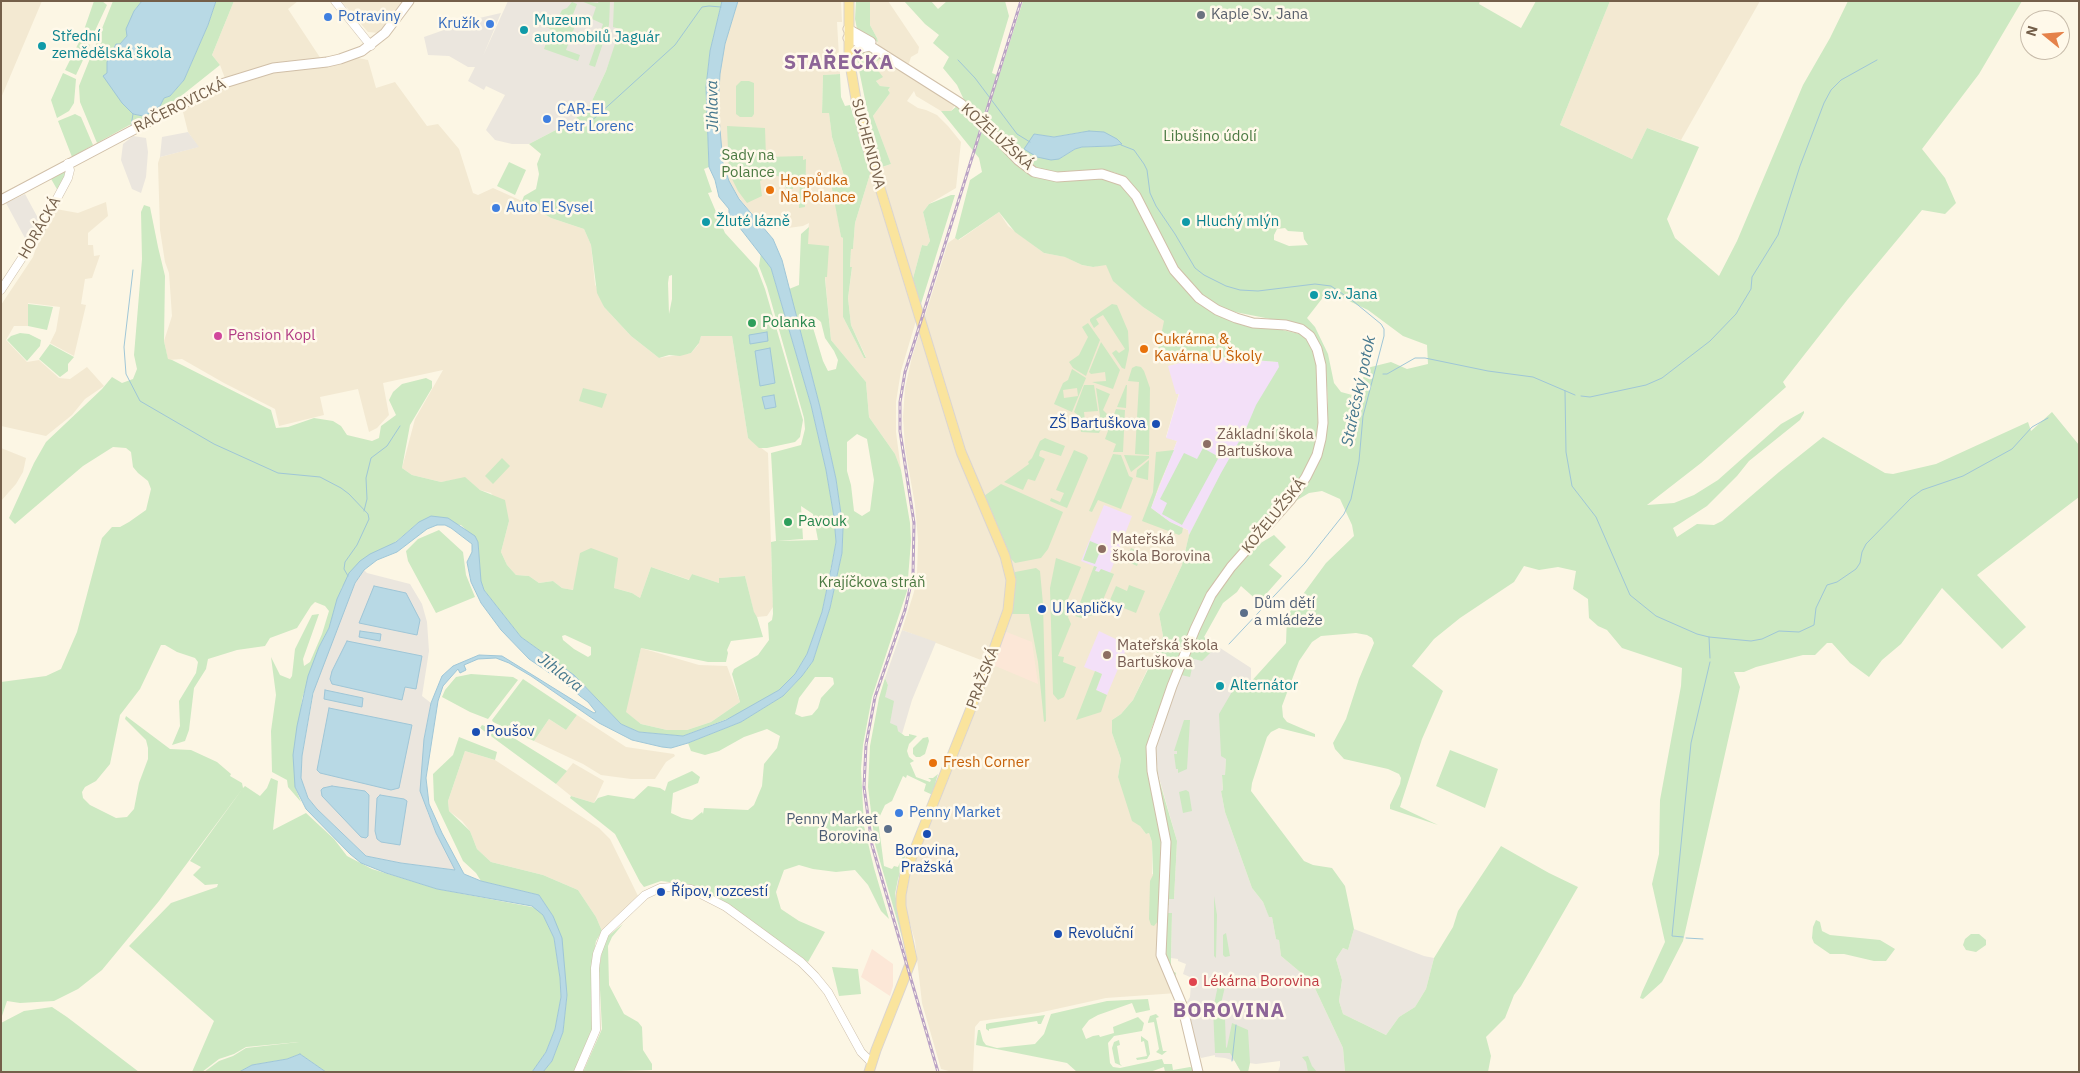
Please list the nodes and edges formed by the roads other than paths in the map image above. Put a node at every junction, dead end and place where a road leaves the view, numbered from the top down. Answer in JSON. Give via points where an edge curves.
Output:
{"nodes":[{"id":1,"x":335,"y":1,"type":"edge"},
{"id":2,"x":409,"y":1,"type":"edge"},
{"id":3,"x":849,"y":1,"type":"edge"},
{"id":4,"x":848,"y":34,"type":"junction"},
{"id":5,"x":371,"y":46,"type":"junction"},
{"id":6,"x":870,"y":46,"type":"junction"},
{"id":7,"x":849,"y":58,"type":"junction"},
{"id":8,"x":902,"y":64,"type":"junction"},
{"id":9,"x":68,"y":163,"type":"junction"},
{"id":10,"x":1,"y":200,"type":"edge"},
{"id":11,"x":908,"y":283,"type":"joint"},
{"id":12,"x":1,"y":290,"type":"edge"},
{"id":13,"x":871,"y":1062,"type":"junction"},
{"id":14,"x":578,"y":1072,"type":"edge"},
{"id":15,"x":869,"y":1072,"type":"edge"},
{"id":16,"x":1198,"y":1072,"type":"edge"}],
"edges":[{"from":1,"to":5,"type":"street"},
{"from":2,"to":5,"type":"main road"},
{"from":3,"to":4,"type":"main road","name":"SUCHENIOVA"},
{"from":4,"to":6,"type":"main road"},
{"from":4,"to":7,"type":"main road","name":"SUCHENIOVA"},
{"from":4,"to":8,"type":"main road","via":[[894,56]]},
{"from":5,"to":9,"type":"main road","name":"RAČEROVICKÁ","via":[[352,56],[273,68],[218,85]]},
{"from":6,"to":7,"type":"main road","via":[[858,49]]},
{"from":6,"to":8,"type":"main road"},
{"from":7,"to":11,"type":"main road","name":"SUCHENIOVA","via":[[865,139]]},
{"from":8,"to":16,"type":"main road","name":"KOŽELUŽSKÁ","via":[[954,99],[1034,172],[1057,177],[1102,174],[1123,181],[1136,196],[1174,270],[1194,294],[1236,318],[1286,325],[1303,331],[1312,338],[1319,354],[1323,423],[1314,462],[1291,500],[1231,567],[1211,596],[1172,686],[1151,747],[1152,771],[1166,842],[1161,954],[1182,1005]]},
{"from":9,"to":10,"type":"main road","name":"RAČEROVICKÁ"},
{"from":9,"to":12,"type":"street","name":"HORÁCKÁ","via":[[68,178],[39,232]]},
{"from":11,"to":13,"type":"main road","name":"PRAŽSKÁ","via":[[960,452],[1004,556],[1011,589],[1008,610],[989,663],[905,874],[901,906],[912,959]]},
{"from":13,"to":14,"type":"street","via":[[861,1052],[828,992],[801,962],[713,900],[691,890],[671,886],[645,895],[605,933],[594,968],[596,1030]]},
{"from":13,"to":15,"type":"main road","name":"PRAŽSKÁ"}]}
